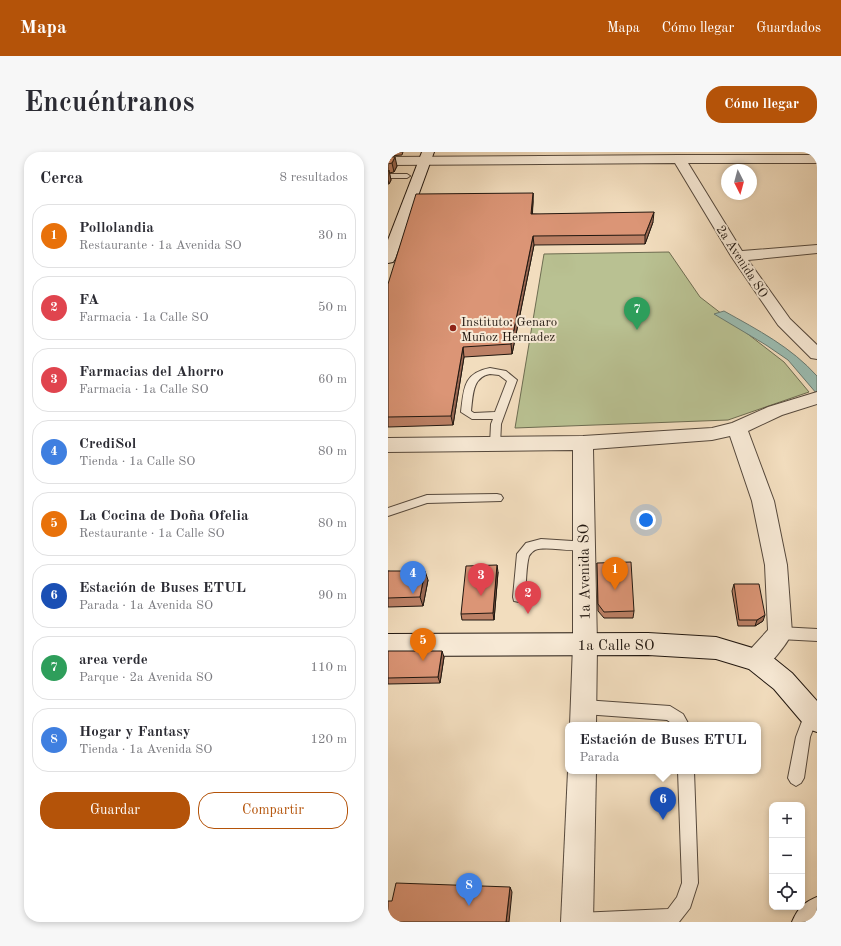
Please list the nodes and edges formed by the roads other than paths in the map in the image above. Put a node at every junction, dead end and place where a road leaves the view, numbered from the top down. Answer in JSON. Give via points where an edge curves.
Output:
{"nodes":[{"id":1,"x":420,"y":156,"type":"edge"},
{"id":2,"x":678,"y":159,"type":"junction"},
{"id":3,"x":817,"y":159,"type":"edge"},
{"id":4,"x":388,"y":161,"type":"edge"},
{"id":5,"x":388,"y":176,"type":"edge"},
{"id":6,"x":407,"y":176,"type":"junction"},
{"id":7,"x":400,"y":190,"type":"dead end"},
{"id":8,"x":817,"y":250,"type":"edge"},
{"id":9,"x":389,"y":253,"type":"edge"},
{"id":10,"x":738,"y":256,"type":"junction"},
{"id":11,"x":817,"y":354,"type":"edge"},
{"id":12,"x":817,"y":398,"type":"edge"},
{"id":13,"x":499,"y":416,"type":"junction"},
{"id":14,"x":737,"y":428,"type":"junction"},
{"id":15,"x":583,"y":443,"type":"junction"},
{"id":16,"x":388,"y":445,"type":"edge"},
{"id":17,"x":495,"y":445,"type":"junction"},
{"id":18,"x":497,"y":498,"type":"dead end"},
{"id":19,"x":388,"y":512,"type":"edge"},
{"id":20,"x":584,"y":545,"type":"junction"},
{"id":21,"x":519,"y":597,"type":"dead end"},
{"id":22,"x":780,"y":633,"type":"junction"},
{"id":23,"x":817,"y":636,"type":"edge"},
{"id":24,"x":388,"y":645,"type":"edge"},
{"id":25,"x":585,"y":645,"type":"junction"},
{"id":26,"x":757,"y":660,"type":"junction"},
{"id":27,"x":583,"y":716,"type":"edge"},
{"id":28,"x":814,"y":716,"type":"edge"},
{"id":29,"x":680,"y":722,"type":"edge"},
{"id":30,"x":582,"y":774,"type":"edge"},
{"id":31,"x":686,"y":774,"type":"edge"},
{"id":32,"x":796,"y":778,"type":"dead end"},
{"id":33,"x":804,"y":910,"type":"edge"},
{"id":34,"x":817,"y":913,"type":"edge"},
{"id":35,"x":577,"y":922,"type":"edge"},
{"id":36,"x":808,"y":922,"type":"edge"}],
"edges":[{"from":1,"to":2,"type":"street","via":[[628,161]]},
{"from":1,"to":4,"type":"street"},
{"from":1,"to":6,"type":"street"},
{"from":1,"to":9,"type":"street"},
{"from":2,"to":3,"type":"street"},
{"from":2,"to":10,"type":"street","name":"2a Avenida SO"},
{"from":5,"to":6,"type":"lane"},
{"from":6,"to":7,"type":"street"},
{"from":8,"to":10,"type":"street"},
{"from":10,"to":11,"type":"street","name":"2a Avenida SO","via":[[784,322]]},
{"from":12,"to":14,"type":"street","via":[[775,411]]},
{"from":13,"to":13,"type":"lane","via":[[512,380],[500,371],[481,371],[472,379],[466,412],[472,416]]},
{"from":13,"to":17,"type":"lane"},
{"from":14,"to":15,"type":"street","via":[[712,434]]},
{"from":14,"to":22,"type":"street","via":[[764,508],[776,565]]},
{"from":15,"to":17,"type":"street"},
{"from":15,"to":20,"type":"street","name":"1a Avenida SO"},
{"from":16,"to":17,"type":"street"},
{"from":18,"to":19,"type":"lane","via":[[427,499]]},
{"from":20,"to":21,"type":"lane","via":[[530,546],[523,554]]},
{"from":20,"to":25,"type":"street","name":"1a Avenida SO"},
{"from":22,"to":23,"type":"lane"},
{"from":22,"to":26,"type":"street"},
{"from":24,"to":25,"type":"street","name":"1a Calle SO"},
{"from":25,"to":26,"type":"street","name":"1a Calle SO","via":[[648,644],[716,648]]},
{"from":25,"to":27,"type":"street","name":"1a Avenida SO"},
{"from":26,"to":28,"type":"street","name":"1a Calle SO","via":[[783,681]]},
{"from":27,"to":29,"type":"lane","via":[[670,713]]},
{"from":28,"to":32,"type":"lane","via":[[803,737]]},
{"from":30,"to":35,"type":"street"},
{"from":31,"to":35,"type":"lane","via":[[690,883],[684,902],[672,917]]},
{"from":33,"to":36,"type":"lane"},
{"from":34,"to":36,"type":"street"}]}
